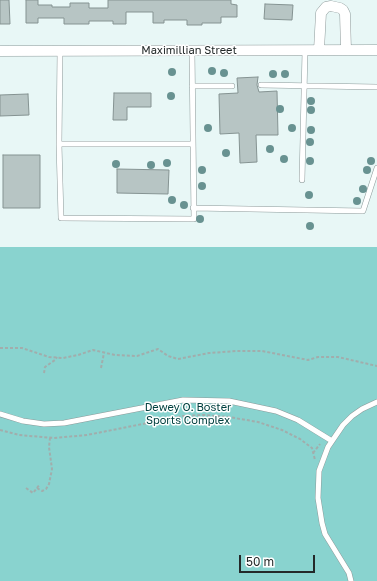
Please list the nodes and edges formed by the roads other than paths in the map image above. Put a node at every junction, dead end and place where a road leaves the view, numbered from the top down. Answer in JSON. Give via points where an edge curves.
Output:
{"nodes":[{"id":1,"x":319,"y":50,"type":"junction"},
{"id":2,"x":346,"y":50,"type":"junction"},
{"id":3,"x":377,"y":50,"type":"edge"},
{"id":4,"x":0,"y":51,"type":"edge"},
{"id":5,"x":60,"y":51,"type":"junction"},
{"id":6,"x":192,"y":51,"type":"junction"},
{"id":7,"x":305,"y":51,"type":"junction"},
{"id":8,"x":261,"y":85,"type":"dead end"},
{"id":9,"x":192,"y":86,"type":"junction"},
{"id":10,"x":232,"y":86,"type":"dead end"},
{"id":11,"x":304,"y":86,"type":"junction"},
{"id":12,"x":377,"y":87,"type":"edge"},
{"id":13,"x":59,"y":144,"type":"junction"},
{"id":14,"x":193,"y":144,"type":"junction"},
{"id":15,"x":377,"y":168,"type":"edge"},
{"id":16,"x":302,"y":180,"type":"dead end"},
{"id":17,"x":193,"y":208,"type":"junction"},
{"id":18,"x":377,"y":402,"type":"edge"},
{"id":19,"x":0,"y":414,"type":"edge"},
{"id":20,"x":332,"y":441,"type":"junction"},
{"id":21,"x":352,"y":581,"type":"edge"}],
"edges":[{"from":1,"to":2,"type":"street","name":"Maximillian Street"},
{"from":1,"to":2,"type":"street","via":[[321,13],[326,7],[331,6],[340,8],[345,14]]},
{"from":1,"to":7,"type":"street","name":"Maximillian Street"},
{"from":2,"to":3,"type":"street","name":"Maximillian Street"},
{"from":4,"to":5,"type":"street","name":"Maximillian Street"},
{"from":5,"to":6,"type":"street","name":"Maximillian Street"},
{"from":5,"to":13,"type":"lane"},
{"from":6,"to":7,"type":"street","name":"Maximillian Street"},
{"from":6,"to":9,"type":"lane"},
{"from":7,"to":11,"type":"lane"},
{"from":8,"to":11,"type":"lane"},
{"from":9,"to":10,"type":"lane"},
{"from":9,"to":14,"type":"lane"},
{"from":11,"to":12,"type":"lane"},
{"from":11,"to":16,"type":"lane"},
{"from":13,"to":14,"type":"lane"},
{"from":13,"to":17,"type":"lane","via":[[61,218],[194,218]]},
{"from":14,"to":17,"type":"lane"},
{"from":15,"to":17,"type":"lane","via":[[363,211]]},
{"from":18,"to":20,"type":"lane","via":[[352,416]]},
{"from":19,"to":20,"type":"lane","via":[[44,424],[64,423],[183,400],[228,401],[276,411],[298,420]]},
{"from":20,"to":21,"type":"lane","via":[[319,471],[319,511],[325,534]]}]}
